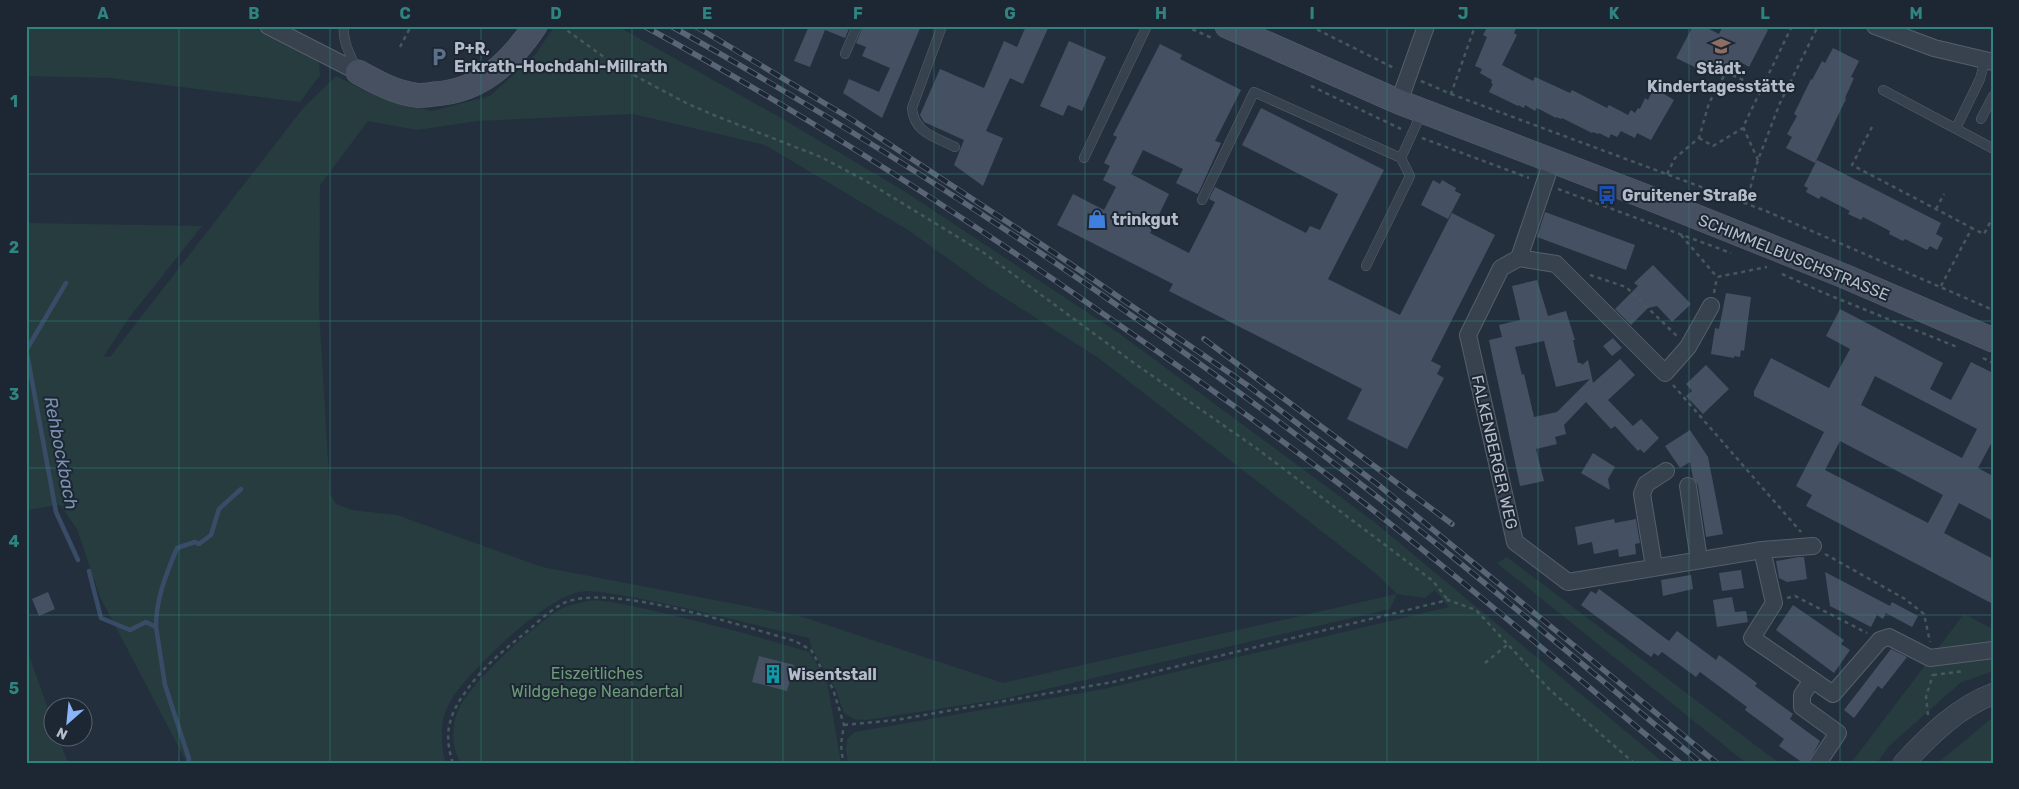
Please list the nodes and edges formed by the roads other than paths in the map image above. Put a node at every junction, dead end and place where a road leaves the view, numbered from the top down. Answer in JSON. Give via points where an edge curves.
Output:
{"nodes":[{"id":1,"x":268,"y":26,"type":"edge"},
{"id":2,"x":344,"y":26,"type":"edge"},
{"id":3,"x":535,"y":26,"type":"edge"},
{"id":4,"x":858,"y":26,"type":"edge"},
{"id":5,"x":942,"y":26,"type":"edge"},
{"id":6,"x":1147,"y":26,"type":"edge"},
{"id":7,"x":1227,"y":26,"type":"edge"},
{"id":8,"x":1426,"y":26,"type":"edge"},
{"id":9,"x":1875,"y":26,"type":"edge"},
{"id":10,"x":846,"y":54,"type":"dead end"},
{"id":11,"x":1989,"y":61,"type":"edge"},
{"id":12,"x":358,"y":72,"type":"junction"},
{"id":13,"x":1884,"y":90,"type":"dead end"},
{"id":14,"x":1993,"y":96,"type":"edge"},
{"id":15,"x":1399,"y":102,"type":"junction"},
{"id":16,"x":1422,"y":112,"type":"junction"},
{"id":17,"x":1981,"y":119,"type":"dead end"},
{"id":18,"x":1956,"y":128,"type":"junction"},
{"id":19,"x":955,"y":146,"type":"dead end"},
{"id":20,"x":1992,"y":148,"type":"edge"},
{"id":21,"x":1084,"y":158,"type":"dead end"},
{"id":22,"x":1401,"y":158,"type":"junction"},
{"id":23,"x":1552,"y":161,"type":"junction"},
{"id":24,"x":1202,"y":200,"type":"dead end"},
{"id":25,"x":1519,"y":258,"type":"junction"},
{"id":26,"x":1366,"y":266,"type":"dead end"},
{"id":27,"x":1711,"y":306,"type":"dead end"},
{"id":28,"x":1985,"y":348,"type":"edge"},
{"id":29,"x":1666,"y":471,"type":"dead end"},
{"id":30,"x":1688,"y":486,"type":"dead end"},
{"id":31,"x":1813,"y":546,"type":"road end"},
{"id":32,"x":1762,"y":550,"type":"junction"},
{"id":33,"x":1699,"y":560,"type":"junction"},
{"id":34,"x":1654,"y":567,"type":"junction"},
{"id":35,"x":1993,"y":650,"type":"edge"},
{"id":36,"x":1812,"y":680,"type":"junction"},
{"id":37,"x":1993,"y":694,"type":"edge"},
{"id":38,"x":1818,"y":763,"type":"edge"},
{"id":39,"x":1904,"y":763,"type":"edge"}],
"edges":[{"from":1,"to":12,"type":"street"},
{"from":2,"to":12,"type":"lane","via":[[346,47]]},
{"from":3,"to":12,"type":"main road","via":[[511,58],[494,73],[470,87],[444,94],[416,96],[392,89]]},
{"from":4,"to":10,"type":"lane"},
{"from":5,"to":19,"type":"lane","via":[[912,108],[913,118],[926,132]]},
{"from":6,"to":21,"type":"lane"},
{"from":7,"to":15,"type":"main road"},
{"from":8,"to":15,"type":"street"},
{"from":9,"to":11,"type":"street","via":[[1934,48]]},
{"from":11,"to":18,"type":"lane"},
{"from":13,"to":18,"type":"lane"},
{"from":14,"to":17,"type":"lane"},
{"from":15,"to":16,"type":"main road","name":"SCHIMMELBUSCHSTRASSE"},
{"from":16,"to":22,"type":"lane"},
{"from":16,"to":23,"type":"main road","name":"SCHIMMELBUSCHSTRASSE"},
{"from":18,"to":20,"type":"lane"},
{"from":22,"to":24,"type":"lane","via":[[1254,92]]},
{"from":22,"to":26,"type":"lane","via":[[1410,176]]},
{"from":23,"to":25,"type":"street"},
{"from":23,"to":28,"type":"main road","name":"SCHIMMELBUSCHSTRASSE","via":[[1844,276]]},
{"from":25,"to":27,"type":"street","via":[[1556,264],[1665,373],[1688,347]]},
{"from":25,"to":34,"type":"street","name":"FALKENBERGER WEG","via":[[1501,268],[1468,335],[1515,542],[1568,582]]},
{"from":29,"to":34,"type":"street","via":[[1646,484],[1642,494]]},
{"from":30,"to":33,"type":"street"},
{"from":31,"to":32,"type":"street","name":"FALKENBERGER WEG"},
{"from":32,"to":33,"type":"street","name":"FALKENBERGER WEG"},
{"from":32,"to":36,"type":"street","via":[[1774,603],[1752,638]]},
{"from":33,"to":34,"type":"street","name":"FALKENBERGER WEG"},
{"from":35,"to":36,"type":"street","via":[[1932,658],[1889,637],[1880,640],[1833,694]]},
{"from":36,"to":38,"type":"street","via":[[1802,695],[1802,708],[1838,734]]},
{"from":37,"to":39,"type":"street","via":[[1979,699],[1939,728]]}]}
